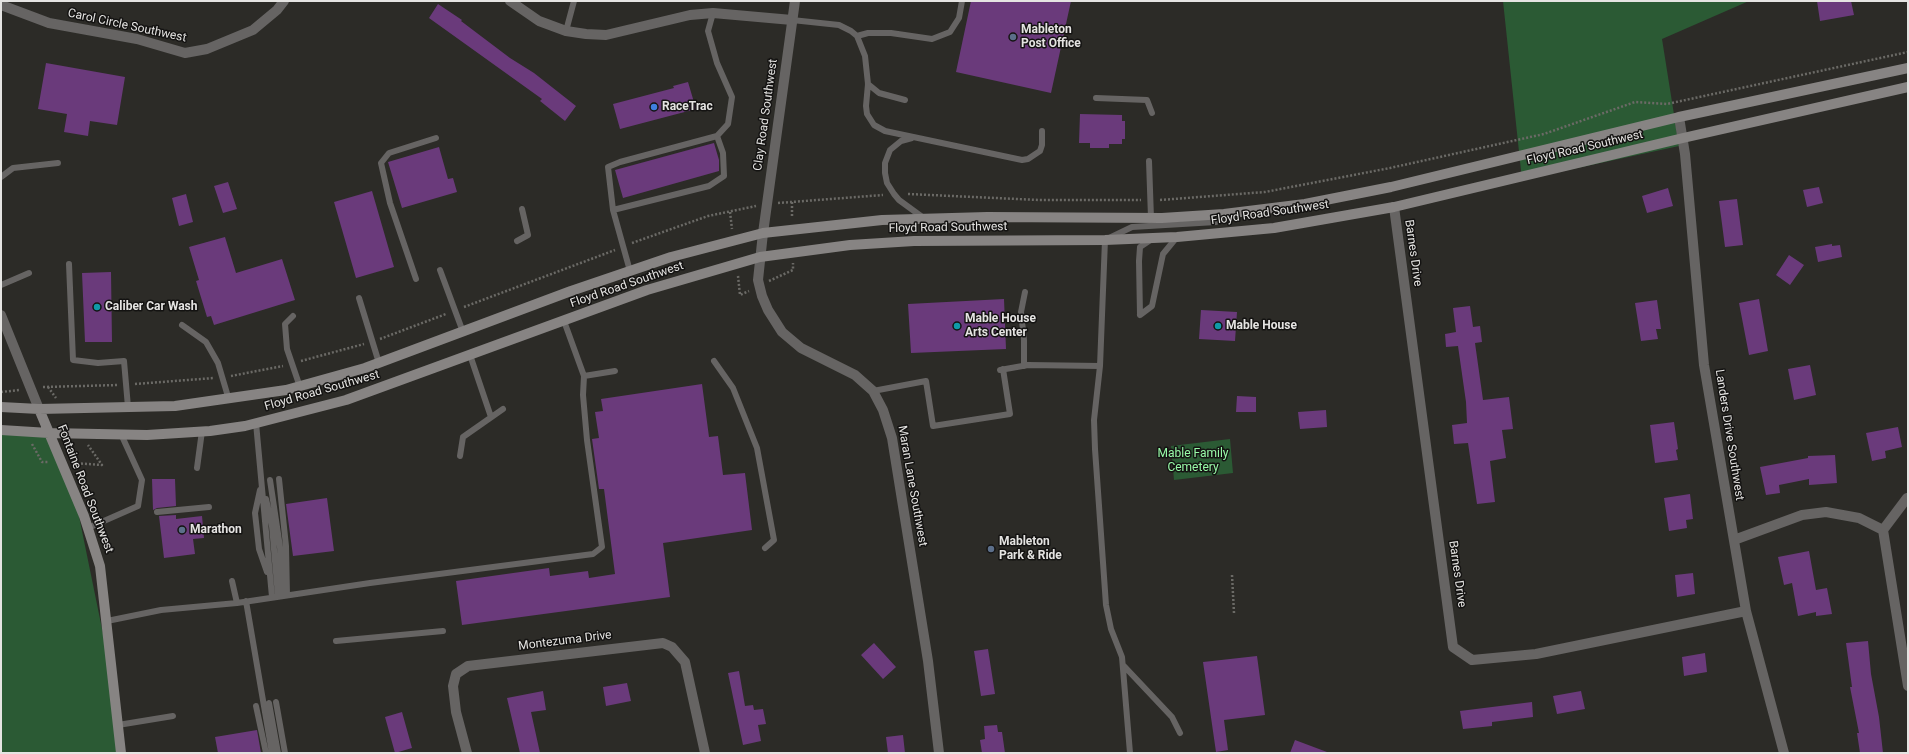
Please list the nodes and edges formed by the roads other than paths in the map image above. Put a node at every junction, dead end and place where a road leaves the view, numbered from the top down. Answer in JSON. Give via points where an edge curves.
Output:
{"nodes":[{"id":1,"x":284,"y":1,"type":"edge"},
{"id":2,"x":510,"y":1,"type":"edge"},
{"id":3,"x":574,"y":1,"type":"edge"},
{"id":4,"x":795,"y":1,"type":"edge"},
{"id":5,"x":962,"y":1,"type":"edge"},
{"id":6,"x":1,"y":5,"type":"edge"},
{"id":7,"x":713,"y":13,"type":"junction"},
{"id":8,"x":792,"y":20,"type":"junction"},
{"id":9,"x":566,"y":31,"type":"junction"},
{"id":10,"x":857,"y":36,"type":"junction"},
{"id":11,"x":1908,"y":68,"type":"edge"},
{"id":12,"x":868,"y":84,"type":"junction"},
{"id":13,"x":1908,"y":87,"type":"edge"},
{"id":14,"x":1096,"y":98,"type":"dead end"},
{"id":15,"x":905,"y":100,"type":"dead end"},
{"id":16,"x":1152,"y":113,"type":"dead end"},
{"id":17,"x":1679,"y":117,"type":"junction"},
{"id":18,"x":1042,"y":131,"type":"dead end"},
{"id":19,"x":717,"y":136,"type":"junction"},
{"id":20,"x":436,"y":138,"type":"dead end"},
{"id":21,"x":916,"y":138,"type":"junction"},
{"id":22,"x":1683,"y":138,"type":"junction"},
{"id":23,"x":1149,"y":161,"type":"dead end"},
{"id":24,"x":58,"y":163,"type":"dead end"},
{"id":25,"x":1,"y":177,"type":"edge"},
{"id":26,"x":1394,"y":207,"type":"junction"},
{"id":27,"x":522,"y":210,"type":"dead end"},
{"id":28,"x":613,"y":210,"type":"junction"},
{"id":29,"x":1248,"y":211,"type":"junction"},
{"id":30,"x":1151,"y":218,"type":"junction"},
{"id":31,"x":925,"y":219,"type":"junction"},
{"id":32,"x":763,"y":233,"type":"junction"},
{"id":33,"x":1177,"y":237,"type":"junction"},
{"id":34,"x":1153,"y":238,"type":"junction"},
{"id":35,"x":1105,"y":240,"type":"junction"},
{"id":36,"x":517,"y":241,"type":"dead end"},
{"id":37,"x":760,"y":257,"type":"junction"},
{"id":38,"x":69,"y":264,"type":"dead end"},
{"id":39,"x":440,"y":270,"type":"dead end"},
{"id":40,"x":630,"y":271,"type":"junction"},
{"id":41,"x":29,"y":273,"type":"dead end"},
{"id":42,"x":416,"y":279,"type":"dead end"},
{"id":43,"x":1,"y":285,"type":"edge"},
{"id":44,"x":1025,"y":292,"type":"dead end"},
{"id":45,"x":359,"y":298,"type":"dead end"},
{"id":46,"x":1,"y":314,"type":"edge"},
{"id":47,"x":293,"y":316,"type":"dead end"},
{"id":48,"x":564,"y":321,"type":"junction"},
{"id":49,"x":182,"y":325,"type":"dead end"},
{"id":50,"x":462,"y":332,"type":"junction"},
{"id":51,"x":470,"y":356,"type":"junction"},
{"id":52,"x":714,"y":361,"type":"dead end"},
{"id":53,"x":379,"y":363,"type":"junction"},
{"id":54,"x":1024,"y":366,"type":"junction"},
{"id":55,"x":1100,"y":366,"type":"junction"},
{"id":56,"x":615,"y":371,"type":"dead end"},
{"id":57,"x":584,"y":376,"type":"junction"},
{"id":58,"x":300,"y":387,"type":"junction"},
{"id":59,"x":873,"y":391,"type":"junction"},
{"id":60,"x":229,"y":400,"type":"junction"},
{"id":61,"x":1,"y":407,"type":"edge"},
{"id":62,"x":128,"y":407,"type":"junction"},
{"id":63,"x":39,"y":409,"type":"junction"},
{"id":64,"x":503,"y":409,"type":"dead end"},
{"id":65,"x":491,"y":417,"type":"junction"},
{"id":66,"x":256,"y":423,"type":"junction"},
{"id":67,"x":1,"y":430,"type":"edge"},
{"id":68,"x":202,"y":431,"type":"junction"},
{"id":69,"x":49,"y":433,"type":"junction"},
{"id":70,"x":122,"y":434,"type":"junction"},
{"id":71,"x":460,"y":456,"type":"dead end"},
{"id":72,"x":197,"y":468,"type":"dead end"},
{"id":73,"x":279,"y":479,"type":"dead end"},
{"id":74,"x":262,"y":480,"type":"junction"},
{"id":75,"x":270,"y":480,"type":"dead end"},
{"id":76,"x":1907,"y":498,"type":"edge"},
{"id":77,"x":209,"y":507,"type":"dead end"},
{"id":78,"x":157,"y":512,"type":"dead end"},
{"id":79,"x":88,"y":528,"type":"junction"},
{"id":80,"x":1883,"y":530,"type":"junction"},
{"id":81,"x":1734,"y":540,"type":"junction"},
{"id":82,"x":765,"y":548,"type":"dead end"},
{"id":83,"x":232,"y":581,"type":"dead end"},
{"id":84,"x":280,"y":596,"type":"junction"},
{"id":85,"x":246,"y":601,"type":"junction"},
{"id":86,"x":237,"y":603,"type":"junction"},
{"id":87,"x":1746,"y":611,"type":"junction"},
{"id":88,"x":106,"y":620,"type":"junction"},
{"id":89,"x":443,"y":631,"type":"dead end"},
{"id":90,"x":336,"y":641,"type":"dead end"},
{"id":91,"x":1123,"y":665,"type":"junction"},
{"id":92,"x":1908,"y":686,"type":"edge"},
{"id":93,"x":272,"y":703,"type":"junction"},
{"id":94,"x":173,"y":716,"type":"dead end"},
{"id":95,"x":118,"y":725,"type":"junction"},
{"id":96,"x":1180,"y":733,"type":"dead end"},
{"id":97,"x":121,"y":753,"type":"edge"},
{"id":98,"x":266,"y":753,"type":"edge"},
{"id":99,"x":272,"y":753,"type":"edge"},
{"id":100,"x":278,"y":753,"type":"edge"},
{"id":101,"x":285,"y":753,"type":"edge"},
{"id":102,"x":467,"y":753,"type":"edge"},
{"id":103,"x":705,"y":753,"type":"edge"},
{"id":104,"x":939,"y":753,"type":"edge"},
{"id":105,"x":1130,"y":753,"type":"edge"},
{"id":106,"x":1784,"y":753,"type":"edge"}],
"edges":[{"from":1,"to":6,"type":"street","name":"Carol Circle Southwest","via":[[253,30],[207,49],[185,53],[137,39],[49,23]]},
{"from":2,"to":9,"type":"street","via":[[539,21]]},
{"from":3,"to":9,"type":"lane"},
{"from":4,"to":8,"type":"street","name":"Clay Road Southwest"},
{"from":5,"to":10,"type":"lane","via":[[959,18],[950,32],[932,38],[891,33],[868,33]]},
{"from":7,"to":8,"type":"street"},
{"from":7,"to":9,"type":"street","via":[[690,15],[606,35]]},
{"from":7,"to":19,"type":"lane","via":[[708,32],[717,63],[732,97],[728,124]]},
{"from":8,"to":10,"type":"lane","via":[[839,25]]},
{"from":8,"to":32,"type":"street","name":"Clay Road Southwest"},
{"from":10,"to":12,"type":"lane","via":[[865,56]]},
{"from":11,"to":17,"type":"main road","name":"Floyd Road Southwest"},
{"from":12,"to":15,"type":"lane","via":[[879,92]]},
{"from":12,"to":21,"type":"lane","via":[[867,114],[874,125],[885,132]]},
{"from":13,"to":22,"type":"main road","name":"Floyd Road Southwest"},
{"from":14,"to":16,"type":"lane","via":[[1147,100]]},
{"from":17,"to":22,"type":"street","name":"Landers Drive Southwest"},
{"from":17,"to":29,"type":"main road","name":"Floyd Road Southwest","via":[[1391,187],[1305,204]]},
{"from":18,"to":21,"type":"lane","via":[[1040,151],[1022,160]]},
{"from":19,"to":28,"type":"lane","via":[[608,167]]},
{"from":19,"to":28,"type":"lane","via":[[723,153],[724,176],[709,186]]},
{"from":20,"to":42,"type":"lane","via":[[389,153],[381,163],[390,203]]},
{"from":21,"to":31,"type":"lane","via":[[901,141],[890,150],[885,163],[885,173],[887,183],[899,200]]},
{"from":22,"to":26,"type":"main road","name":"Floyd Road Southwest"},
{"from":22,"to":81,"type":"street","name":"Landers Drive Southwest","via":[[1704,365]]},
{"from":23,"to":30,"type":"lane"},
{"from":24,"to":25,"type":"lane","via":[[13,168]]},
{"from":26,"to":33,"type":"main road","name":"Floyd Road Southwest","via":[[1274,228]]},
{"from":26,"to":87,"type":"street","name":"Barnes Drive","via":[[1453,647],[1472,660],[1536,654]]},
{"from":27,"to":36,"type":"lane","via":[[528,235]]},
{"from":28,"to":40,"type":"lane"},
{"from":29,"to":30,"type":"main road","name":"Floyd Road Southwest"},
{"from":29,"to":35,"type":"lane","via":[[1216,222],[1132,227]]},
{"from":30,"to":31,"type":"main road","name":"Floyd Road Southwest"},
{"from":31,"to":32,"type":"main road","name":"Floyd Road Southwest","via":[[882,220]]},
{"from":32,"to":37,"type":"street","name":"Maran Lane Southwest"},
{"from":32,"to":40,"type":"main road","name":"Floyd Road Southwest","via":[[671,257]]},
{"from":33,"to":34,"type":"main road","name":"Floyd Road Southwest"},
{"from":33,"to":34,"type":"lane","via":[[1163,254],[1152,306],[1140,315],[1140,247]]},
{"from":34,"to":35,"type":"main road","name":"Floyd Road Southwest"},
{"from":35,"to":37,"type":"main road","name":"Floyd Road Southwest","via":[[914,241],[850,245]]},
{"from":35,"to":55,"type":"lane"},
{"from":37,"to":48,"type":"main road","name":"Floyd Road Southwest","via":[[647,290]]},
{"from":37,"to":59,"type":"street","name":"Maran Lane Southwest","via":[[758,280],[762,296],[782,332],[801,348],[855,375]]},
{"from":38,"to":62,"type":"lane","via":[[73,360],[98,363],[124,361]]},
{"from":39,"to":50,"type":"lane"},
{"from":40,"to":50,"type":"main road","name":"Floyd Road Southwest"},
{"from":41,"to":43,"type":"lane"},
{"from":44,"to":54,"type":"lane","via":[[1021,312]]},
{"from":45,"to":53,"type":"lane"},
{"from":46,"to":63,"type":"street","name":"Fontaine Road Southwest"},
{"from":47,"to":58,"type":"lane","via":[[285,324],[287,349]]},
{"from":48,"to":51,"type":"main road","name":"Floyd Road Southwest"},
{"from":48,"to":57,"type":"lane"},
{"from":49,"to":60,"type":"lane","via":[[206,342],[218,363]]},
{"from":50,"to":53,"type":"main road","name":"Floyd Road Southwest"},
{"from":51,"to":65,"type":"lane"},
{"from":51,"to":66,"type":"main road","name":"Floyd Road Southwest","via":[[346,400]]},
{"from":52,"to":82,"type":"lane","via":[[733,388],[758,448],[774,540]]},
{"from":53,"to":58,"type":"main road","name":"Floyd Road Southwest"},
{"from":54,"to":55,"type":"lane"},
{"from":54,"to":59,"type":"lane","via":[[1002,369],[1010,414],[932,426],[926,381]]},
{"from":55,"to":91,"type":"lane","via":[[1094,420],[1098,503],[1107,611]]},
{"from":56,"to":57,"type":"lane"},
{"from":57,"to":84,"type":"lane","via":[[587,440],[602,547],[593,554]]},
{"from":58,"to":60,"type":"main road","name":"Floyd Road Southwest"},
{"from":59,"to":104,"type":"street","name":"Maran Lane Southwest","via":[[883,410],[892,438],[928,661]]},
{"from":60,"to":62,"type":"main road","name":"Floyd Road Southwest","via":[[175,406]]},
{"from":61,"to":63,"type":"main road","name":"Floyd Road Southwest"},
{"from":62,"to":63,"type":"main road","name":"Floyd Road Southwest"},
{"from":63,"to":69,"type":"main road","name":"Fontaine Road Southwest"},
{"from":64,"to":65,"type":"lane"},
{"from":65,"to":71,"type":"lane","via":[[462,437]]},
{"from":66,"to":68,"type":"main road","name":"Floyd Road Southwest"},
{"from":66,"to":74,"type":"lane"},
{"from":67,"to":69,"type":"main road","name":"Floyd Road Southwest"},
{"from":68,"to":70,"type":"main road","name":"Floyd Road Southwest"},
{"from":68,"to":72,"type":"lane"},
{"from":69,"to":70,"type":"main road","name":"Floyd Road Southwest"},
{"from":69,"to":79,"type":"main road","name":"Fontaine Road Southwest"},
{"from":70,"to":79,"type":"lane","via":[[142,480],[138,506]]},
{"from":73,"to":84,"type":"lane","via":[[286,546]]},
{"from":74,"to":84,"type":"lane","via":[[272,526]]},
{"from":74,"to":84,"type":"lane","via":[[270,583]]},
{"from":75,"to":84,"type":"lane","via":[[278,525]]},
{"from":76,"to":80,"type":"street"},
{"from":77,"to":78,"type":"lane"},
{"from":79,"to":88,"type":"main road","name":"Fontaine Road Southwest","via":[[100,566]]},
{"from":80,"to":81,"type":"street","via":[[1859,518],[1826,512],[1802,515]]},
{"from":80,"to":92,"type":"street"},
{"from":81,"to":87,"type":"street","name":"Landers Drive Southwest"},
{"from":83,"to":86,"type":"lane"},
{"from":84,"to":85,"type":"lane"},
{"from":85,"to":86,"type":"lane"},
{"from":85,"to":93,"type":"lane"},
{"from":86,"to":88,"type":"lane","via":[[161,610]]},
{"from":87,"to":106,"type":"street","name":"Landers Drive Southwest"},
{"from":88,"to":95,"type":"main road","name":"Fontaine Road Southwest"},
{"from":89,"to":90,"type":"lane"},
{"from":91,"to":96,"type":"lane","via":[[1172,717]]},
{"from":91,"to":105,"type":"lane"},
{"from":93,"to":98,"type":"lane","via":[[255,706]]},
{"from":93,"to":99,"type":"lane"},
{"from":93,"to":100,"type":"lane"},
{"from":93,"to":101,"type":"lane"},
{"from":94,"to":95,"type":"lane"},
{"from":95,"to":97,"type":"main road","name":"Fontaine Road Southwest"},
{"from":102,"to":103,"type":"street","name":"Montezuma Drive","via":[[456,712],[453,686],[456,674],[468,666],[663,643],[672,647],[685,662]]}]}
